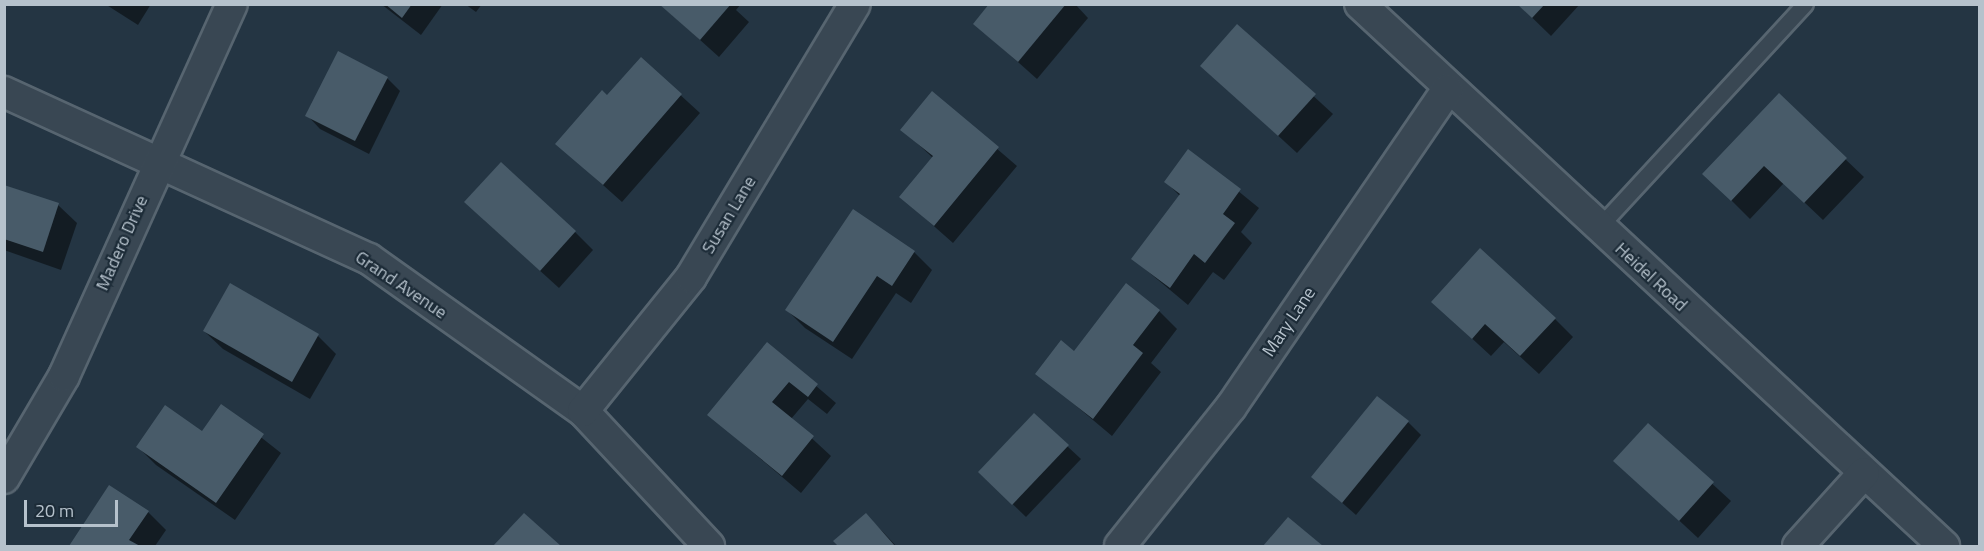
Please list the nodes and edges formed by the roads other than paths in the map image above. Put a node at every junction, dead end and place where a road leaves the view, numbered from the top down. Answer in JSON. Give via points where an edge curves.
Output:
{"nodes":[{"id":1,"x":232,"y":4,"type":"edge"},
{"id":2,"x":855,"y":4,"type":"edge"},
{"id":3,"x":1360,"y":4,"type":"edge"},
{"id":4,"x":1805,"y":4,"type":"edge"},
{"id":5,"x":1447,"y":90,"type":"junction"},
{"id":6,"x":4,"y":92,"type":"edge"},
{"id":7,"x":158,"y":162,"type":"junction"},
{"id":8,"x":1598,"y":228,"type":"junction"},
{"id":9,"x":583,"y":411,"type":"junction"},
{"id":10,"x":1864,"y":473,"type":"junction"},
{"id":11,"x":4,"y":478,"type":"edge"},
{"id":12,"x":709,"y":546,"type":"edge"},
{"id":13,"x":1120,"y":546,"type":"edge"},
{"id":14,"x":1798,"y":546,"type":"edge"},
{"id":15,"x":1944,"y":546,"type":"edge"}],
"edges":[{"from":1,"to":7,"type":"street","name":"Madero Drive"},
{"from":2,"to":9,"type":"street","name":"Susan Lane","via":[[691,277]]},
{"from":3,"to":5,"type":"street","name":"Heidel Road"},
{"from":4,"to":8,"type":"lane"},
{"from":5,"to":8,"type":"street","name":"Heidel Road"},
{"from":5,"to":13,"type":"street","name":"Mary Lane","via":[[1231,407]]},
{"from":6,"to":7,"type":"street","name":"Grand Avenue"},
{"from":7,"to":9,"type":"street","name":"Grand Avenue","via":[[369,259]]},
{"from":7,"to":11,"type":"street","name":"Madero Drive","via":[[64,376]]},
{"from":8,"to":10,"type":"street","name":"Heidel Road"},
{"from":9,"to":12,"type":"street","name":"Grand Avenue"},
{"from":10,"to":14,"type":"street"},
{"from":10,"to":15,"type":"street","name":"Heidel Road"}]}
